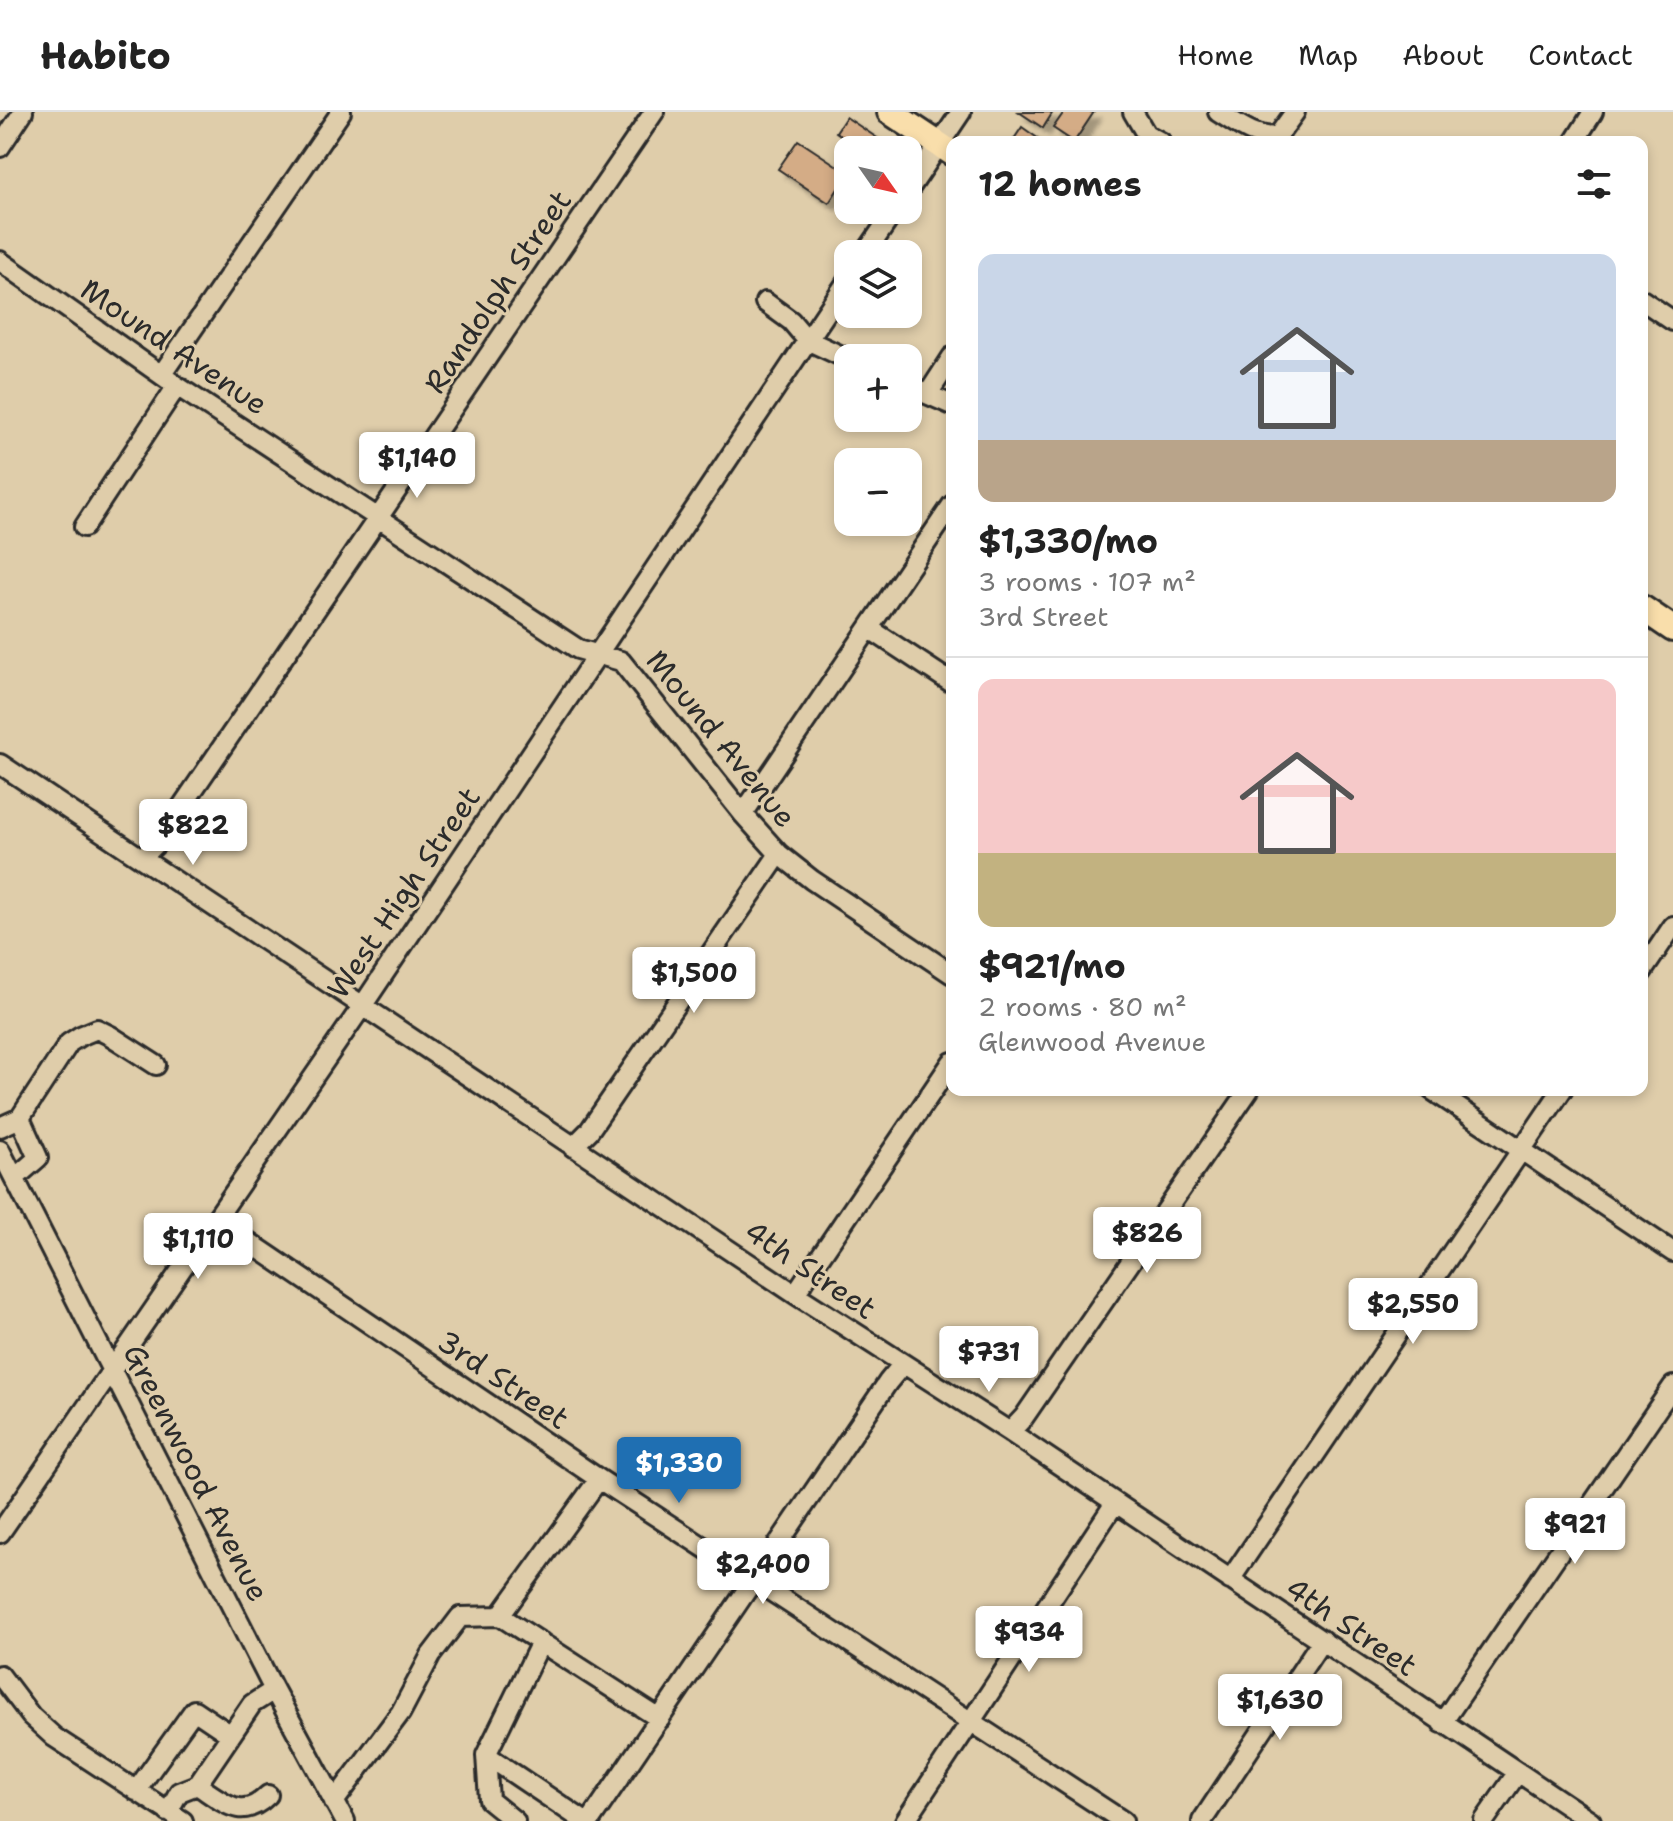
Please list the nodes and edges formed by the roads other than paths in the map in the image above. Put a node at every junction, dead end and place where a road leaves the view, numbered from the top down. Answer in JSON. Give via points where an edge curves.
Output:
{"nodes":[{"id":1,"x":23,"y":112,"type":"edge"},
{"id":2,"x":341,"y":112,"type":"edge"},
{"id":3,"x":654,"y":112,"type":"edge"},
{"id":4,"x":961,"y":112,"type":"edge"},
{"id":5,"x":1133,"y":112,"type":"edge"},
{"id":6,"x":1218,"y":112,"type":"edge"},
{"id":7,"x":1295,"y":112,"type":"edge"},
{"id":8,"x":1593,"y":112,"type":"edge"},
{"id":9,"x":897,"y":114,"type":"edge"},
{"id":10,"x":951,"y":136,"type":"edge"},
{"id":11,"x":1147,"y":136,"type":"edge"},
{"id":12,"x":1260,"y":136,"type":"edge"},
{"id":13,"x":1278,"y":136,"type":"edge"},
{"id":14,"x":1578,"y":136,"type":"edge"},
{"id":15,"x":0,"y":147,"type":"edge"},
{"id":16,"x":945,"y":149,"type":"edge"},
{"id":17,"x":922,"y":175,"type":"edge"},
{"id":18,"x":0,"y":261,"type":"edge"},
{"id":19,"x":834,"y":300,"type":"edge"},
{"id":20,"x":765,"y":302,"type":"dead end"},
{"id":21,"x":1648,"y":304,"type":"edge"},
{"id":22,"x":1673,"y":321,"type":"edge"},
{"id":23,"x":807,"y":340,"type":"junction"},
{"id":24,"x":834,"y":353,"type":"edge"},
{"id":25,"x":946,"y":366,"type":"edge"},
{"id":26,"x":169,"y":380,"type":"junction"},
{"id":27,"x":922,"y":392,"type":"edge"},
{"id":28,"x":928,"y":394,"type":"junction"},
{"id":29,"x":946,"y":402,"type":"edge"},
{"id":30,"x":946,"y":514,"type":"edge"},
{"id":31,"x":380,"y":517,"type":"junction"},
{"id":32,"x":84,"y":527,"type":"dead end"},
{"id":33,"x":1648,"y":612,"type":"edge"},
{"id":34,"x":870,"y":629,"type":"junction"},
{"id":35,"x":1673,"y":629,"type":"edge"},
{"id":36,"x":599,"y":656,"type":"junction"},
{"id":37,"x":946,"y":679,"type":"edge"},
{"id":38,"x":0,"y":764,"type":"edge"},
{"id":39,"x":743,"y":814,"type":"junction"},
{"id":40,"x":779,"y":854,"type":"junction"},
{"id":41,"x":142,"y":858,"type":"junction"},
{"id":42,"x":1673,"y":926,"type":"edge"},
{"id":43,"x":1648,"y":963,"type":"edge"},
{"id":44,"x":946,"y":970,"type":"edge"},
{"id":45,"x":363,"y":1005,"type":"junction"},
{"id":46,"x":156,"y":1065,"type":"dead end"},
{"id":47,"x":946,"y":1071,"type":"edge"},
{"id":48,"x":1245,"y":1096,"type":"edge"},
{"id":49,"x":1441,"y":1096,"type":"edge"},
{"id":50,"x":1558,"y":1096,"type":"edge"},
{"id":51,"x":20,"y":1118,"type":"junction"},
{"id":52,"x":0,"y":1127,"type":"edge"},
{"id":53,"x":573,"y":1147,"type":"junction"},
{"id":54,"x":1522,"y":1149,"type":"junction"},
{"id":55,"x":0,"y":1150,"type":"edge"},
{"id":56,"x":15,"y":1178,"type":"junction"},
{"id":57,"x":215,"y":1219,"type":"junction"},
{"id":58,"x":1673,"y":1252,"type":"edge"},
{"id":59,"x":795,"y":1294,"type":"junction"},
{"id":60,"x":902,"y":1365,"type":"junction"},
{"id":61,"x":111,"y":1370,"type":"junction"},
{"id":62,"x":1673,"y":1386,"type":"edge"},
{"id":63,"x":1010,"y":1432,"type":"junction"},
{"id":64,"x":599,"y":1479,"type":"junction"},
{"id":65,"x":1115,"y":1503,"type":"junction"},
{"id":66,"x":0,"y":1533,"type":"edge"},
{"id":67,"x":756,"y":1580,"type":"junction"},
{"id":68,"x":1230,"y":1580,"type":"junction"},
{"id":69,"x":500,"y":1616,"type":"junction"},
{"id":70,"x":1322,"y":1640,"type":"junction"},
{"id":71,"x":541,"y":1642,"type":"junction"},
{"id":72,"x":0,"y":1675,"type":"edge"},
{"id":73,"x":274,"y":1690,"type":"junction"},
{"id":74,"x":660,"y":1719,"type":"junction"},
{"id":75,"x":973,"y":1721,"type":"junction"},
{"id":76,"x":1442,"y":1723,"type":"junction"},
{"id":77,"x":231,"y":1735,"type":"junction"},
{"id":78,"x":486,"y":1755,"type":"junction"},
{"id":79,"x":1518,"y":1772,"type":"junction"},
{"id":80,"x":197,"y":1785,"type":"junction"},
{"id":81,"x":136,"y":1791,"type":"junction"},
{"id":82,"x":268,"y":1795,"type":"dead end"},
{"id":83,"x":334,"y":1802,"type":"junction"},
{"id":84,"x":175,"y":1816,"type":"edge"},
{"id":85,"x":345,"y":1821,"type":"edge"},
{"id":86,"x":515,"y":1821,"type":"edge"},
{"id":87,"x":587,"y":1821,"type":"edge"},
{"id":88,"x":905,"y":1821,"type":"edge"},
{"id":89,"x":1123,"y":1821,"type":"edge"},
{"id":90,"x":1202,"y":1821,"type":"edge"},
{"id":91,"x":1484,"y":1821,"type":"edge"},
{"id":92,"x":1591,"y":1821,"type":"edge"}],
"edges":[{"from":1,"to":15,"type":"street"},
{"from":2,"to":26,"type":"street"},
{"from":3,"to":31,"type":"street","name":"Randolph Street"},
{"from":4,"to":10,"type":"street"},
{"from":5,"to":11,"type":"street"},
{"from":6,"to":12,"type":"street"},
{"from":7,"to":13,"type":"street"},
{"from":8,"to":14,"type":"street"},
{"from":9,"to":16,"type":"main road"},
{"from":16,"to":17,"type":"street"},
{"from":18,"to":26,"type":"street","name":"Mound Avenue"},
{"from":19,"to":23,"type":"street","name":"West High Street"},
{"from":20,"to":23,"type":"street"},
{"from":21,"to":22,"type":"street"},
{"from":23,"to":24,"type":"street"},
{"from":23,"to":36,"type":"street","name":"West High Street"},
{"from":25,"to":28,"type":"street"},
{"from":26,"to":31,"type":"street","name":"Mound Avenue"},
{"from":26,"to":32,"type":"street"},
{"from":27,"to":28,"type":"street"},
{"from":28,"to":29,"type":"street"},
{"from":30,"to":34,"type":"street"},
{"from":31,"to":36,"type":"street","name":"Mound Avenue","via":[[578,649]]},
{"from":31,"to":41,"type":"street","name":"Randolph Street"},
{"from":33,"to":35,"type":"main road"},
{"from":34,"to":37,"type":"street"},
{"from":34,"to":39,"type":"street"},
{"from":36,"to":39,"type":"street","name":"Mound Avenue","via":[[621,661]]},
{"from":36,"to":45,"type":"street","name":"West High Street"},
{"from":38,"to":41,"type":"street","name":"4th Street"},
{"from":39,"to":40,"type":"street","name":"Mound Avenue"},
{"from":40,"to":44,"type":"street","name":"Mound Avenue"},
{"from":40,"to":53,"type":"street"},
{"from":41,"to":45,"type":"street","name":"4th Street"},
{"from":42,"to":43,"type":"street"},
{"from":45,"to":53,"type":"street","name":"4th Street"},
{"from":45,"to":57,"type":"street","name":"West High Street"},
{"from":46,"to":51,"type":"street","via":[[97,1029],[69,1043]]},
{"from":47,"to":59,"type":"street"},
{"from":48,"to":63,"type":"street"},
{"from":49,"to":54,"type":"street"},
{"from":50,"to":54,"type":"street"},
{"from":51,"to":52,"type":"street"},
{"from":51,"to":56,"type":"street","via":[[38,1158]]},
{"from":53,"to":59,"type":"street","name":"4th Street"},
{"from":54,"to":58,"type":"street"},
{"from":54,"to":68,"type":"street"},
{"from":55,"to":56,"type":"street","name":"Greenwood Avenue"},
{"from":56,"to":61,"type":"street","name":"Greenwood Avenue"},
{"from":57,"to":61,"type":"street","name":"West High Street"},
{"from":57,"to":64,"type":"street","name":"3rd Street"},
{"from":59,"to":60,"type":"street","name":"4th Street"},
{"from":60,"to":63,"type":"street","name":"4th Street"},
{"from":60,"to":67,"type":"street"},
{"from":61,"to":66,"type":"street","name":"West High Street"},
{"from":61,"to":73,"type":"street","name":"Greenwood Avenue"},
{"from":62,"to":76,"type":"street"},
{"from":63,"to":65,"type":"street","name":"4th Street"},
{"from":64,"to":67,"type":"street","name":"3rd Street"},
{"from":64,"to":69,"type":"street"},
{"from":65,"to":68,"type":"street","name":"4th Street"},
{"from":65,"to":75,"type":"street"},
{"from":67,"to":74,"type":"street"},
{"from":67,"to":75,"type":"street","name":"3rd Street"},
{"from":68,"to":70,"type":"street","name":"4th Street"},
{"from":69,"to":71,"type":"street"},
{"from":69,"to":83,"type":"street","via":[[460,1617],[431,1655],[401,1712]]},
{"from":70,"to":76,"type":"street","name":"4th Street"},
{"from":70,"to":90,"type":"street"},
{"from":71,"to":74,"type":"street"},
{"from":71,"to":78,"type":"street"},
{"from":72,"to":81,"type":"street","via":[[54,1737]]},
{"from":73,"to":77,"type":"street","via":[[252,1704]]},
{"from":73,"to":83,"type":"street","name":"Greenwood Avenue"},
{"from":74,"to":87,"type":"street"},
{"from":75,"to":88,"type":"street"},
{"from":75,"to":89,"type":"street","name":"3rd Street"},
{"from":76,"to":79,"type":"street","name":"4th Street"},
{"from":77,"to":80,"type":"street"},
{"from":77,"to":81,"type":"street","via":[[194,1710]]},
{"from":78,"to":86,"type":"street","via":[[489,1800]]},
{"from":78,"to":87,"type":"street"},
{"from":79,"to":91,"type":"street"},
{"from":79,"to":92,"type":"street","name":"4th Street"},
{"from":80,"to":82,"type":"street","via":[[244,1813],[258,1809]]},
{"from":80,"to":84,"type":"street","via":[[179,1792]]},
{"from":81,"to":84,"type":"street"},
{"from":83,"to":85,"type":"street","name":"Greenwood Avenue"}]}
